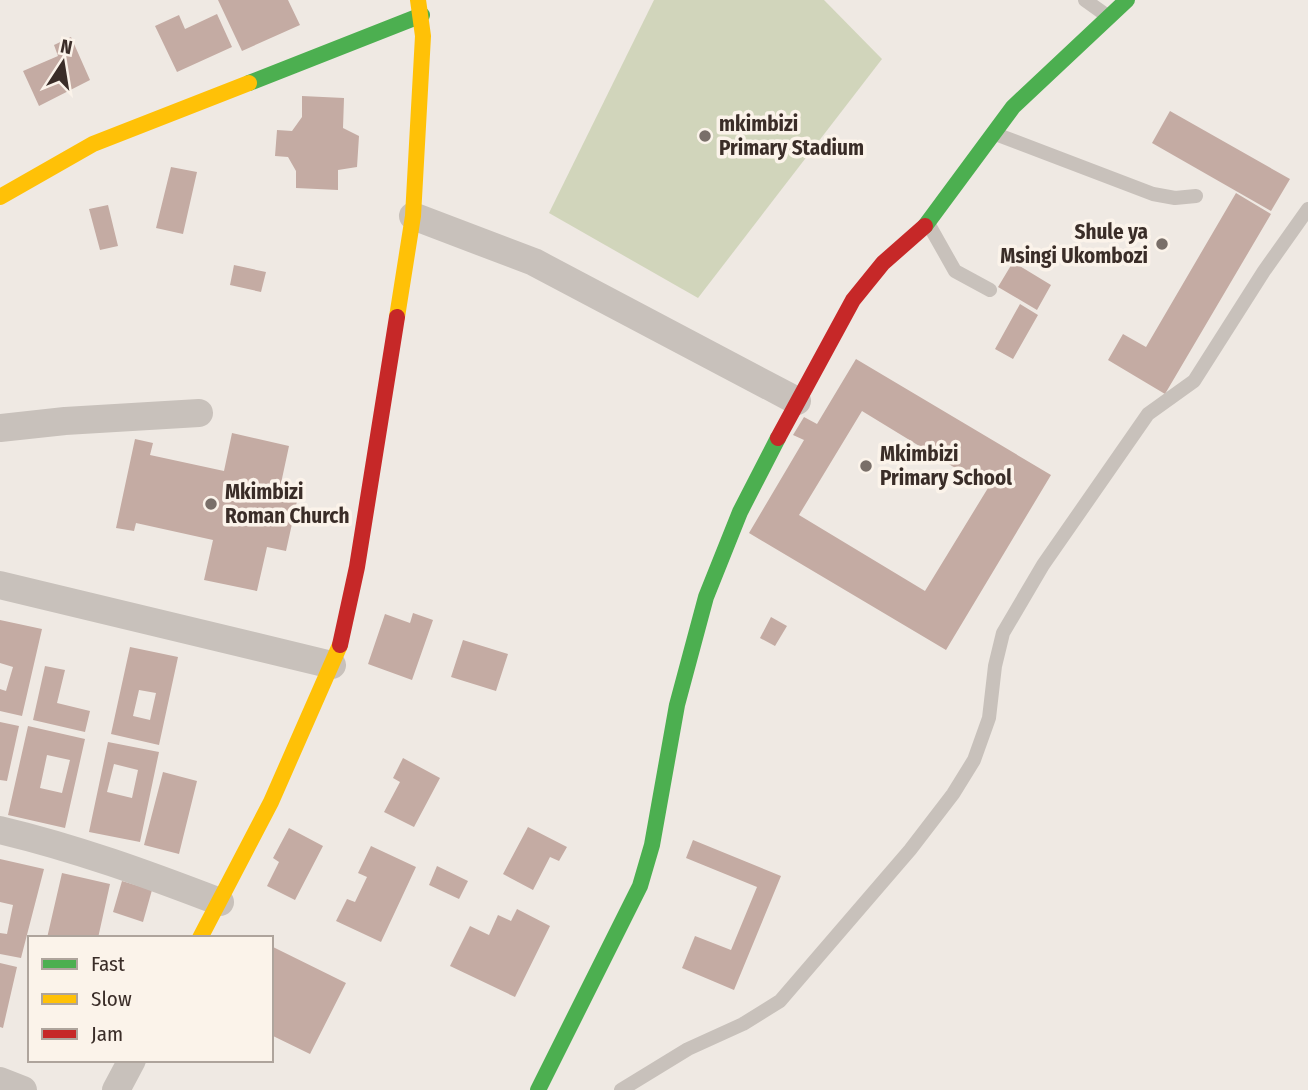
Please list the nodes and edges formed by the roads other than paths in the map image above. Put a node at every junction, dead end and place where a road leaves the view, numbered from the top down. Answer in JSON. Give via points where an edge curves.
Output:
{"nodes":[{"id":1,"x":1084,"y":0,"type":"edge"},
{"id":2,"x":1127,"y":0,"type":"edge"},
{"id":3,"x":420,"y":8,"type":"edge"},
{"id":4,"x":1109,"y":17,"type":"junction"},
{"id":5,"x":996,"y":134,"type":"junction"},
{"id":6,"x":1195,"y":195,"type":"dead end"},
{"id":7,"x":0,"y":197,"type":"edge"},
{"id":8,"x":1308,"y":209,"type":"edge"},
{"id":9,"x":413,"y":216,"type":"junction"},
{"id":10,"x":928,"y":223,"type":"junction"},
{"id":11,"x":990,"y":290,"type":"dead end"},
{"id":12,"x":797,"y":401,"type":"junction"},
{"id":13,"x":199,"y":412,"type":"dead end"},
{"id":14,"x":0,"y":428,"type":"edge"},
{"id":15,"x":0,"y":585,"type":"edge"},
{"id":16,"x":332,"y":665,"type":"junction"},
{"id":17,"x":0,"y":830,"type":"edge"},
{"id":18,"x":220,"y":902,"type":"junction"},
{"id":19,"x":201,"y":936,"type":"edge"},
{"id":20,"x":131,"y":1062,"type":"edge"},
{"id":21,"x":0,"y":1081,"type":"edge"},
{"id":22,"x":23,"y":1090,"type":"edge"},
{"id":23,"x":116,"y":1090,"type":"edge"},
{"id":24,"x":538,"y":1090,"type":"edge"},
{"id":25,"x":621,"y":1090,"type":"edge"}],
"edges":[{"from":1,"to":4,"type":"lane"},
{"from":2,"to":4,"type":"street"},
{"from":3,"to":7,"type":"street","via":[[93,144]]},
{"from":3,"to":9,"type":"street"},
{"from":4,"to":5,"type":"street","via":[[1013,107]]},
{"from":5,"to":6,"type":"lane","via":[[1153,194]]},
{"from":5,"to":10,"type":"street"},
{"from":8,"to":25,"type":"lane","via":[[1194,381],[1148,414],[1043,565],[1003,633],[989,718],[974,760],[910,850],[780,1001]]},
{"from":9,"to":12,"type":"street","via":[[534,262]]},
{"from":9,"to":16,"type":"street","via":[[357,567]]},
{"from":10,"to":11,"type":"lane","via":[[955,271]]},
{"from":10,"to":12,"type":"street","via":[[883,263],[853,300]]},
{"from":12,"to":24,"type":"street","via":[[740,512],[706,597],[677,705],[652,845],[640,886]]},
{"from":13,"to":14,"type":"street"},
{"from":15,"to":16,"type":"street"},
{"from":16,"to":18,"type":"street"},
{"from":17,"to":18,"type":"street","via":[[124,865]]},
{"from":18,"to":19,"type":"street"},
{"from":20,"to":23,"type":"street"},
{"from":21,"to":22,"type":"street"}]}
